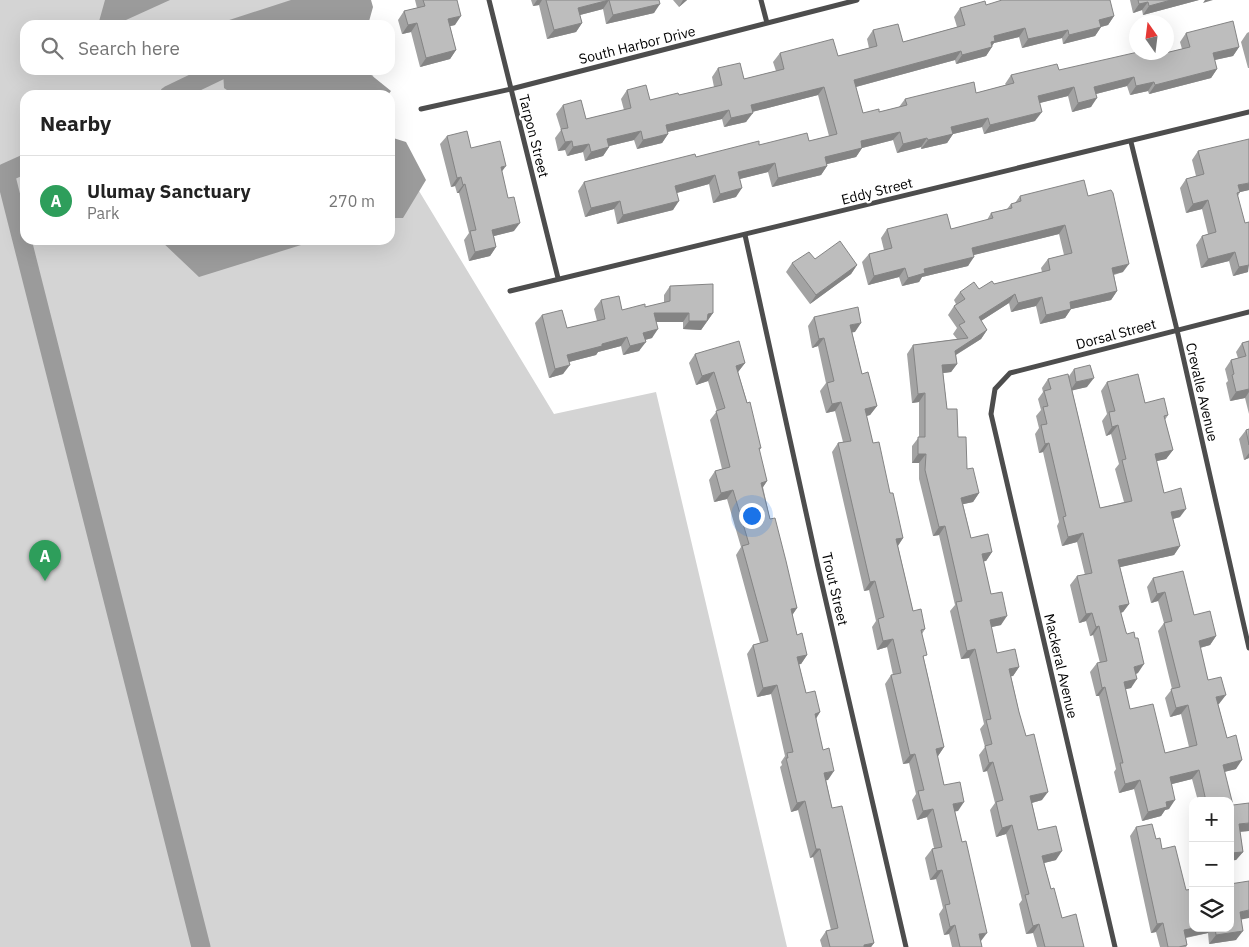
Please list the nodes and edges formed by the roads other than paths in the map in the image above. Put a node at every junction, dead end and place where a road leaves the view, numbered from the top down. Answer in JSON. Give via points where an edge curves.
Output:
{"nodes":[{"id":1,"x":489,"y":0,"type":"edge"},
{"id":2,"x":761,"y":0,"type":"edge"},
{"id":3,"x":856,"y":0,"type":"edge"},
{"id":4,"x":767,"y":23,"type":"junction"},
{"id":5,"x":511,"y":89,"type":"junction"},
{"id":6,"x":422,"y":109,"type":"dead end"},
{"id":7,"x":1249,"y":112,"type":"edge"},
{"id":8,"x":1131,"y":142,"type":"junction"},
{"id":9,"x":745,"y":235,"type":"junction"},
{"id":10,"x":558,"y":278,"type":"junction"},
{"id":11,"x":510,"y":291,"type":"dead end"},
{"id":12,"x":1249,"y":312,"type":"edge"},
{"id":13,"x":1177,"y":330,"type":"junction"},
{"id":14,"x":995,"y":390,"type":"joint"},
{"id":15,"x":1249,"y":648,"type":"edge"},
{"id":16,"x":906,"y":947,"type":"edge"},
{"id":17,"x":1116,"y":947,"type":"edge"}],
"edges":[{"from":1,"to":5,"type":"street","name":"Tarpon Street"},
{"from":2,"to":4,"type":"street"},
{"from":3,"to":4,"type":"street","name":"South Harbor Drive"},
{"from":4,"to":5,"type":"street","name":"South Harbor Drive"},
{"from":5,"to":6,"type":"street","name":"South Harbor Drive"},
{"from":5,"to":10,"type":"street","name":"Tarpon Street"},
{"from":7,"to":8,"type":"street","name":"Eddy Street"},
{"from":8,"to":9,"type":"street","name":"Eddy Street"},
{"from":8,"to":13,"type":"street","name":"Crevalle Avenue"},
{"from":9,"to":10,"type":"street","name":"Eddy Street"},
{"from":9,"to":16,"type":"street","name":"Trout Street"},
{"from":10,"to":11,"type":"street","name":"Eddy Street"},
{"from":12,"to":13,"type":"street","name":"Dorsal Street"},
{"from":13,"to":14,"type":"street","name":"Dorsal Street","via":[[1010,373]]},
{"from":13,"to":15,"type":"street","name":"Crevalle Avenue"},
{"from":14,"to":17,"type":"street","name":"Mackeral Avenue","via":[[991,414]]}]}
